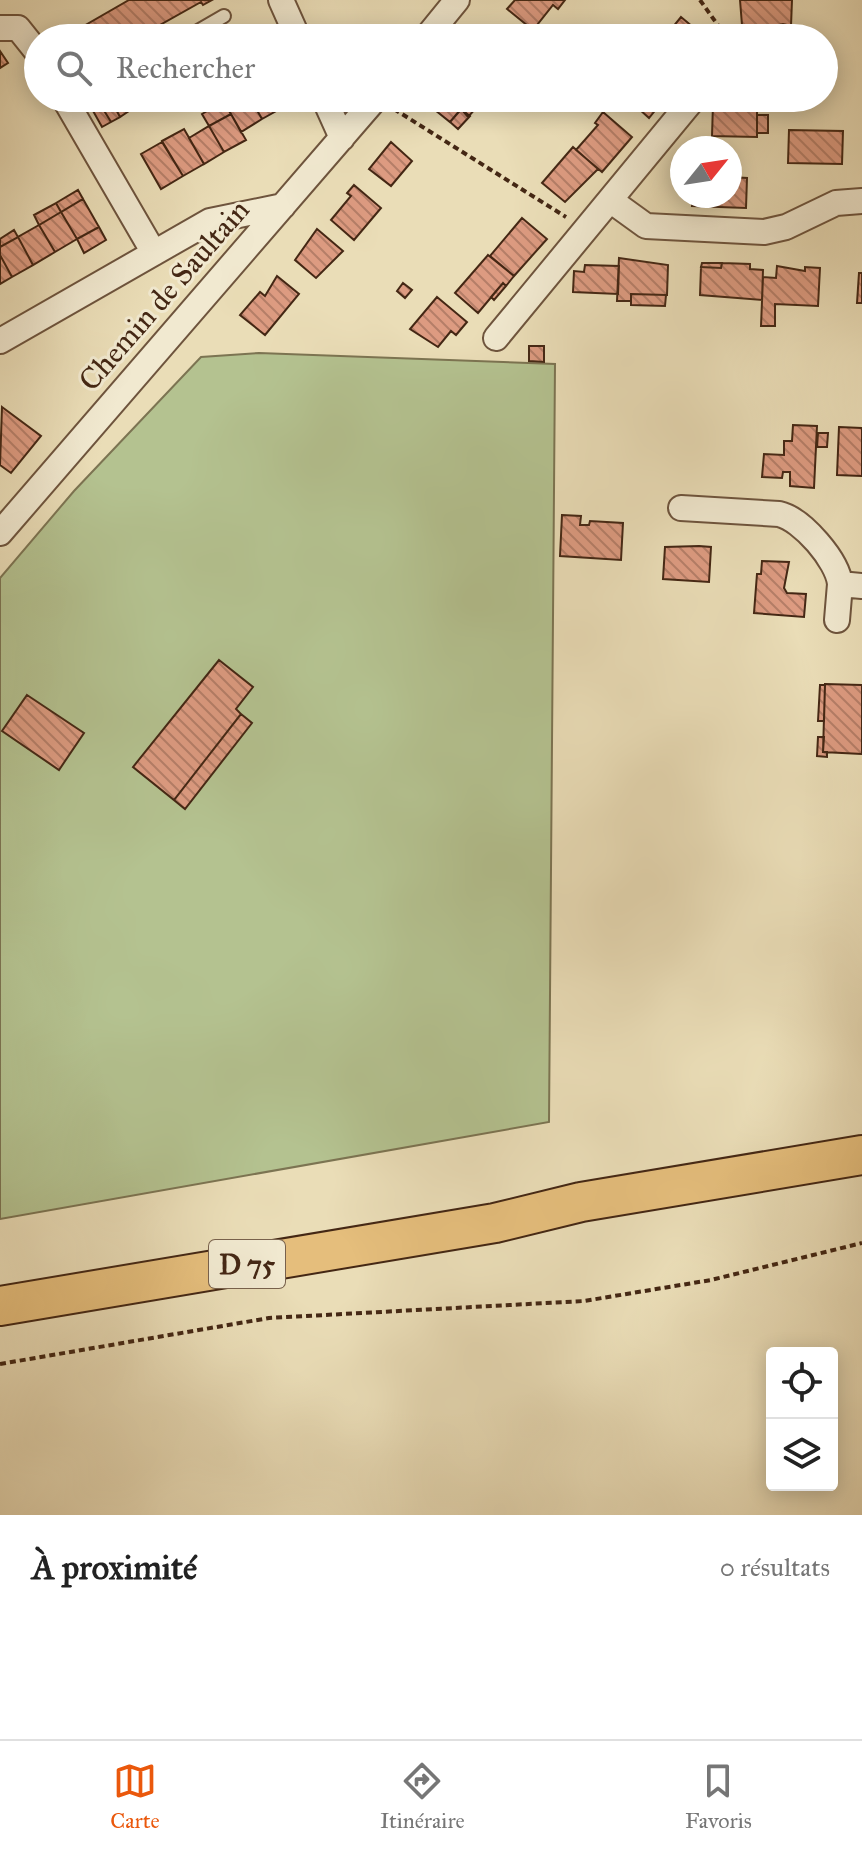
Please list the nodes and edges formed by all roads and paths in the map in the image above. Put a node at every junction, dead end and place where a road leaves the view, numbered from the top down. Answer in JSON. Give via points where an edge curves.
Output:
{"nodes":[{"id":1,"x":281,"y":0,"type":"edge"},
{"id":2,"x":457,"y":0,"type":"edge"},
{"id":3,"x":700,"y":0,"type":"edge"},
{"id":4,"x":224,"y":16,"type":"dead end"},
{"id":5,"x":210,"y":24,"type":"edge"},
{"id":6,"x":292,"y":24,"type":"edge"},
{"id":7,"x":437,"y":24,"type":"edge"},
{"id":8,"x":717,"y":24,"type":"edge"},
{"id":9,"x":0,"y":28,"type":"edge"},
{"id":10,"x":24,"y":36,"type":"edge"},
{"id":11,"x":79,"y":112,"type":"edge"},
{"id":12,"x":330,"y":112,"type":"edge"},
{"id":13,"x":372,"y":112,"type":"edge"},
{"id":14,"x":399,"y":112,"type":"edge"},
{"id":15,"x":682,"y":112,"type":"edge"},
{"id":16,"x":342,"y":138,"type":"junction"},
{"id":17,"x":610,"y":200,"type":"junction"},
{"id":18,"x":862,"y":201,"type":"edge"},
{"id":19,"x":283,"y":206,"type":"junction"},
{"id":20,"x":585,"y":229,"type":"junction"},
{"id":21,"x":154,"y":253,"type":"junction"},
{"id":22,"x":496,"y":338,"type":"dead end"},
{"id":23,"x":0,"y":341,"type":"edge"},
{"id":24,"x":681,"y":508,"type":"dead end"},
{"id":25,"x":0,"y":533,"type":"edge"},
{"id":26,"x":851,"y":585,"type":"edge"},
{"id":27,"x":837,"y":620,"type":"dead end"},
{"id":28,"x":862,"y":1155,"type":"edge"},
{"id":29,"x":862,"y":1181,"type":"edge"},
{"id":30,"x":495,"y":1223,"type":"junction"},
{"id":31,"x":862,"y":1243,"type":"edge"},
{"id":32,"x":0,"y":1306,"type":"edge"},
{"id":33,"x":0,"y":1364,"type":"edge"}],
"edges":[{"from":1,"to":6,"type":"street"},
{"from":2,"to":7,"type":"street"},
{"from":3,"to":8,"type":"path"},
{"from":4,"to":5,"type":"lane"},
{"from":9,"to":10,"type":"street","via":[[18,28]]},
{"from":11,"to":21,"type":"street"},
{"from":12,"to":16,"type":"street"},
{"from":13,"to":16,"type":"street","name":"Chemin de Saultain"},
{"from":14,"to":20,"type":"path"},
{"from":15,"to":17,"type":"street"},
{"from":16,"to":19,"type":"street","name":"Chemin de Saultain"},
{"from":17,"to":18,"type":"street","via":[[646,226],[764,232],[836,203]]},
{"from":17,"to":20,"type":"street"},
{"from":19,"to":21,"type":"street","via":[[219,218]]},
{"from":19,"to":25,"type":"street","name":"Chemin de Saultain"},
{"from":20,"to":22,"type":"street"},
{"from":21,"to":23,"type":"street"},
{"from":24,"to":26,"type":"street","via":[[791,518]]},
{"from":26,"to":27,"type":"street"},
{"from":28,"to":30,"type":"main road","number":"D 75","via":[[581,1202]]},
{"from":29,"to":30,"type":"main road","number":"D 75","via":[[758,1197]]},
{"from":30,"to":32,"type":"main road","number":"D 75"},
{"from":31,"to":33,"type":"path","via":[[711,1280],[599,1299],[259,1319]]}]}
